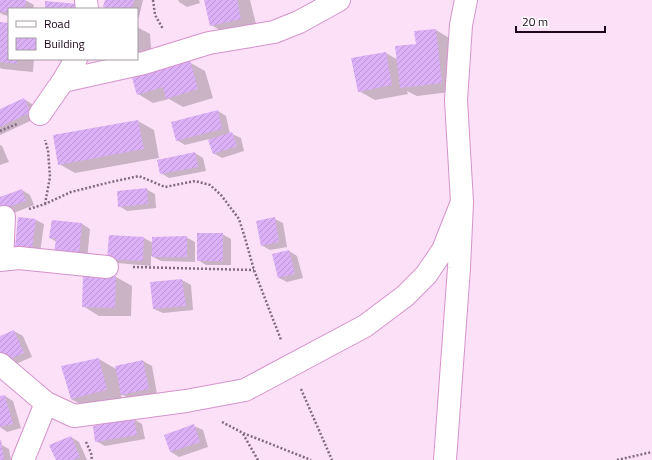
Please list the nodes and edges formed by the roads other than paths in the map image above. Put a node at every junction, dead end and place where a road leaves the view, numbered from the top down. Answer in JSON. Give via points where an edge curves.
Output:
{"nodes":[{"id":1,"x":339,"y":0,"type":"edge"},
{"id":2,"x":466,"y":0,"type":"edge"},
{"id":3,"x":75,"y":60,"type":"edge"},
{"id":4,"x":63,"y":81,"type":"junction"},
{"id":5,"x":40,"y":114,"type":"road end"},
{"id":6,"x":462,"y":202,"type":"junction"},
{"id":7,"x":4,"y":217,"type":"road end"},
{"id":8,"x":1,"y":260,"type":"edge"},
{"id":9,"x":107,"y":267,"type":"road end"},
{"id":10,"x":0,"y":364,"type":"edge"},
{"id":11,"x":46,"y":403,"type":"junction"},
{"id":12,"x":24,"y":460,"type":"edge"},
{"id":13,"x":445,"y":460,"type":"edge"}],
"edges":[{"from":1,"to":4,"type":"street","via":[[299,22],[274,32],[209,43],[144,63]]},
{"from":2,"to":6,"type":"street","via":[[461,25],[456,100]]},
{"from":3,"to":4,"type":"street"},
{"from":4,"to":5,"type":"street"},
{"from":6,"to":11,"type":"street","via":[[443,250],[426,275],[405,296],[365,326],[245,390],[186,401],[74,416]]},
{"from":6,"to":13,"type":"street"},
{"from":7,"to":8,"type":"street"},
{"from":8,"to":9,"type":"street","via":[[19,258]]},
{"from":10,"to":11,"type":"street"},
{"from":11,"to":12,"type":"street"}]}
